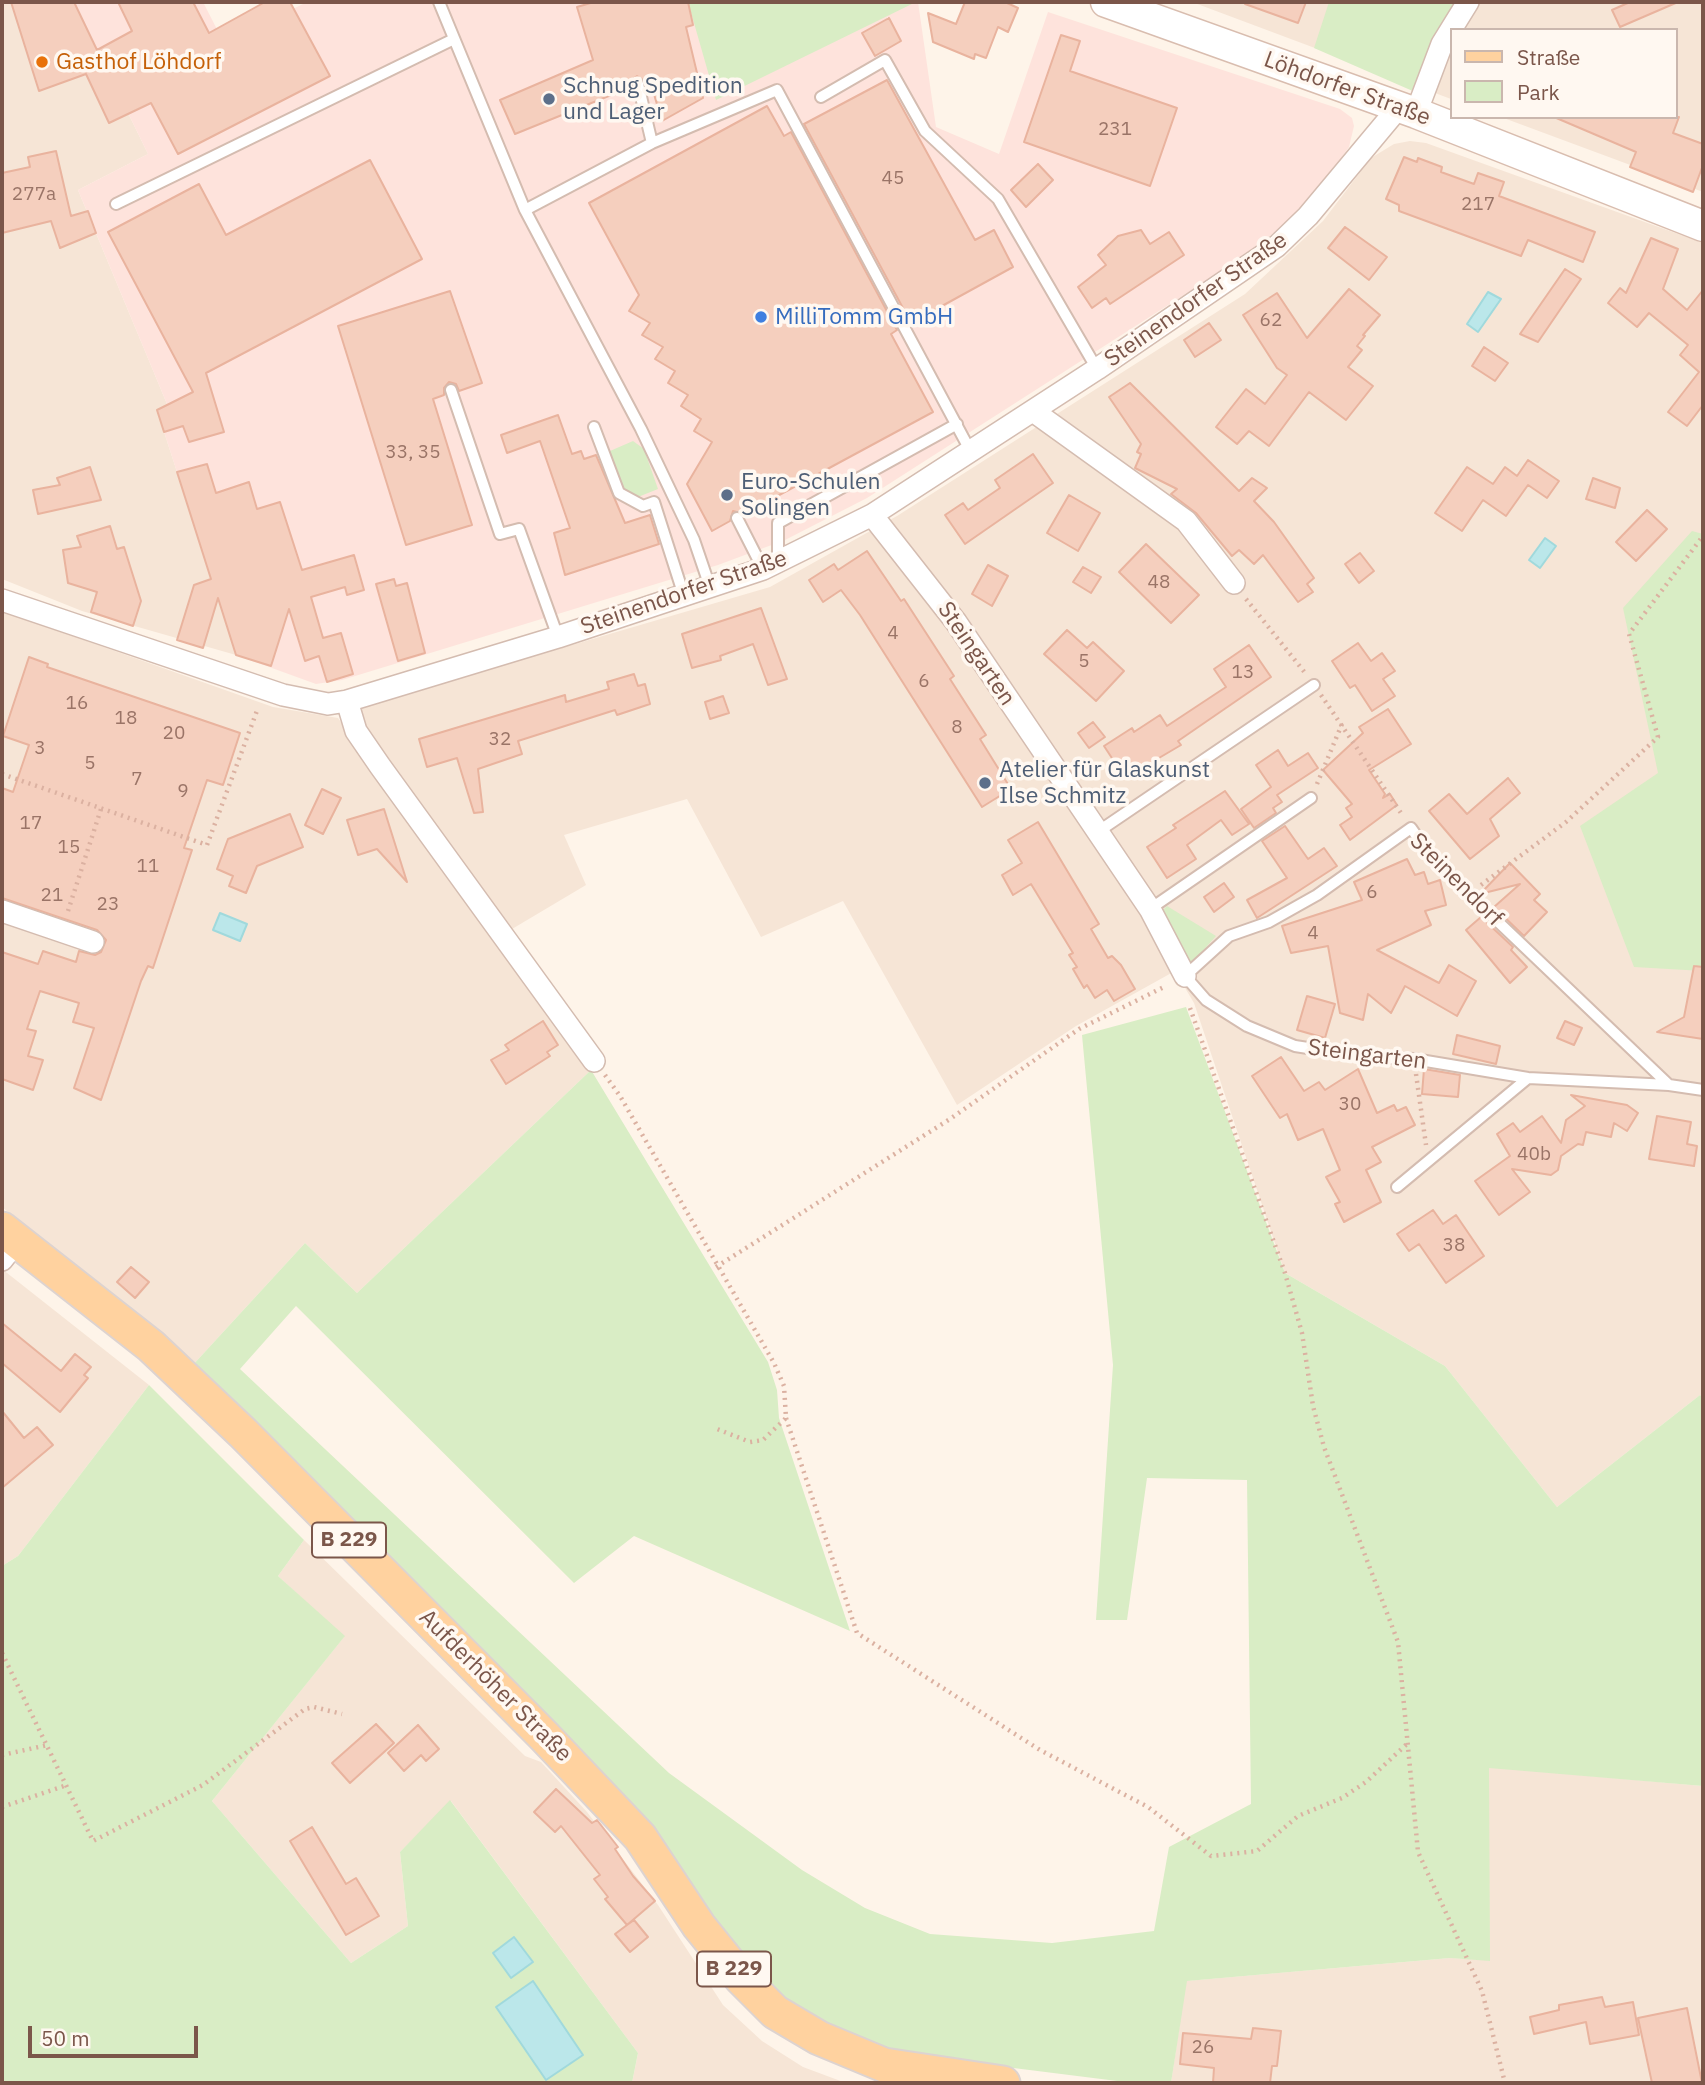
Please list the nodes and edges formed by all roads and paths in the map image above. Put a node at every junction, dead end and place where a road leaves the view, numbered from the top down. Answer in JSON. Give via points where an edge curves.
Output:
{"nodes":[{"id":1,"x":439,"y":2,"type":"edge"},
{"id":2,"x":1106,"y":2,"type":"edge"},
{"id":3,"x":1468,"y":2,"type":"edge"},
{"id":4,"x":1452,"y":28,"type":"edge"},
{"id":5,"x":1450,"y":31,"type":"edge"},
{"id":6,"x":454,"y":39,"type":"junction"},
{"id":7,"x":638,"y":84,"type":"dead end"},
{"id":8,"x":821,"y":97,"type":"dead end"},
{"id":9,"x":1407,"y":110,"type":"junction"},
{"id":10,"x":652,"y":143,"type":"junction"},
{"id":11,"x":116,"y":204,"type":"dead end"},
{"id":12,"x":526,"y":210,"type":"junction"},
{"id":13,"x":1703,"y":226,"type":"edge"},
{"id":14,"x":1097,"y":369,"type":"junction"},
{"id":15,"x":451,"y":390,"type":"dead end"},
{"id":16,"x":1033,"y":411,"type":"junction"},
{"id":17,"x":957,"y":424,"type":"junction"},
{"id":18,"x":594,"y":426,"type":"dead end"},
{"id":19,"x":971,"y":452,"type":"junction"},
{"id":20,"x":872,"y":516,"type":"junction"},
{"id":21,"x":737,"y":518,"type":"dead end"},
{"id":22,"x":1703,"y":536,"type":"edge"},
{"id":23,"x":771,"y":567,"type":"junction"},
{"id":24,"x":1234,"y":583,"type":"joint"},
{"id":25,"x":710,"y":587,"type":"junction"},
{"id":26,"x":684,"y":596,"type":"junction"},
{"id":27,"x":3,"y":604,"type":"edge"},
{"id":28,"x":558,"y":637,"type":"junction"},
{"id":29,"x":1314,"y":685,"type":"junction"},
{"id":30,"x":265,"y":690,"type":"junction"},
{"id":31,"x":347,"y":701,"type":"junction"},
{"id":32,"x":1342,"y":724,"type":"junction"},
{"id":33,"x":2,"y":774,"type":"edge"},
{"id":34,"x":1311,"y":798,"type":"joint"},
{"id":35,"x":101,"y":808,"type":"junction"},
{"id":36,"x":1411,"y":828,"type":"junction"},
{"id":37,"x":1096,"y":833,"type":"junction"},
{"id":38,"x":1469,"y":894,"type":"junction"},
{"id":39,"x":1150,"y":909,"type":"junction"},
{"id":40,"x":2,"y":911,"type":"edge"},
{"id":41,"x":61,"y":931,"type":"junction"},
{"id":42,"x":93,"y":942,"type":"dead end"},
{"id":43,"x":1185,"y":976,"type":"junction"},
{"id":44,"x":1414,"y":1059,"type":"junction"},
{"id":45,"x":594,"y":1061,"type":"joint"},
{"id":46,"x":1528,"y":1078,"type":"junction"},
{"id":47,"x":1669,"y":1084,"type":"junction"},
{"id":48,"x":1703,"y":1090,"type":"edge"},
{"id":49,"x":1428,"y":1159,"type":"junction"},
{"id":50,"x":1397,"y":1187,"type":"dead end"},
{"id":51,"x":7,"y":1243,"type":"edge"},
{"id":52,"x":716,"y":1267,"type":"junction"},
{"id":53,"x":786,"y":1418,"type":"junction"},
{"id":54,"x":717,"y":1429,"type":"dead end"},
{"id":55,"x":2,"y":1653,"type":"edge"},
{"id":56,"x":342,"y":1714,"type":"dead end"},
{"id":57,"x":1410,"y":1742,"type":"junction"},
{"id":58,"x":48,"y":1745,"type":"junction"},
{"id":59,"x":2,"y":1755,"type":"edge"},
{"id":60,"x":67,"y":1785,"type":"junction"},
{"id":61,"x":2,"y":1807,"type":"edge"},
{"id":62,"x":1003,"y":2083,"type":"edge"},
{"id":63,"x":1505,"y":2083,"type":"edge"}],
"edges":[{"from":1,"to":6,"type":"lane"},
{"from":2,"to":9,"type":"main road","name":"Löhdorfer Straße"},
{"from":3,"to":4,"type":"street","name":"Steinendorfer Straße"},
{"from":5,"to":9,"type":"street","name":"Steinendorfer Straße"},
{"from":6,"to":11,"type":"lane"},
{"from":6,"to":12,"type":"lane"},
{"from":7,"to":10,"type":"lane"},
{"from":8,"to":14,"type":"lane","via":[[885,60],[925,131],[998,199]]},
{"from":9,"to":13,"type":"main road","name":"Löhdorfer Straße"},
{"from":9,"to":14,"type":"street","name":"Steinendorfer Straße","via":[[1278,246]]},
{"from":10,"to":12,"type":"lane"},
{"from":10,"to":17,"type":"lane","via":[[777,90]]},
{"from":12,"to":25,"type":"lane","via":[[641,429],[695,540]]},
{"from":14,"to":16,"type":"street","name":"Steinendorfer Straße"},
{"from":15,"to":28,"type":"lane","via":[[500,534],[519,528]]},
{"from":16,"to":19,"type":"street","name":"Steinendorfer Straße"},
{"from":16,"to":24,"type":"street","via":[[1186,521]]},
{"from":17,"to":19,"type":"lane"},
{"from":17,"to":23,"type":"lane","via":[[778,523]]},
{"from":18,"to":26,"type":"lane","via":[[619,493],[643,506],[654,502]]},
{"from":19,"to":20,"type":"street","name":"Steinendorfer Straße"},
{"from":20,"to":23,"type":"street","name":"Steinendorfer Straße"},
{"from":20,"to":37,"type":"street","name":"Steingarten","via":[[949,612]]},
{"from":21,"to":23,"type":"lane"},
{"from":22,"to":38,"type":"path","via":[[1629,634],[1658,737],[1566,822]]},
{"from":23,"to":25,"type":"street","name":"Steinendorfer Straße"},
{"from":24,"to":29,"type":"path"},
{"from":25,"to":26,"type":"street","name":"Steinendorfer Straße"},
{"from":26,"to":28,"type":"street","name":"Steinendorfer Straße"},
{"from":27,"to":30,"type":"street","name":"Steinendorfer Straße"},
{"from":28,"to":31,"type":"street","name":"Steinendorfer Straße"},
{"from":29,"to":32,"type":"path"},
{"from":29,"to":37,"type":"lane"},
{"from":30,"to":31,"type":"street","name":"Steinendorfer Straße","via":[[309,703]]},
{"from":30,"to":35,"type":"path","via":[[207,845]]},
{"from":31,"to":45,"type":"street","via":[[356,731]]},
{"from":32,"to":34,"type":"path"},
{"from":32,"to":36,"type":"path"},
{"from":33,"to":35,"type":"path"},
{"from":34,"to":39,"type":"lane"},
{"from":35,"to":41,"type":"path"},
{"from":36,"to":38,"type":"lane","name":"Steinendorf"},
{"from":36,"to":43,"type":"lane","name":"Steinendorf","via":[[1317,895],[1269,922],[1229,936]]},
{"from":37,"to":39,"type":"street","name":"Steingarten"},
{"from":38,"to":47,"type":"lane","name":"Steinendorf"},
{"from":39,"to":43,"type":"street","name":"Steingarten"},
{"from":40,"to":41,"type":"street"},
{"from":41,"to":42,"type":"street"},
{"from":43,"to":44,"type":"lane","name":"Steingarten","via":[[1206,999],[1270,1037],[1317,1051]]},
{"from":43,"to":52,"type":"path","via":[[1079,1029],[950,1119]]},
{"from":43,"to":57,"type":"path","via":[[1190,1007],[1285,1273],[1324,1447],[1398,1642]]},
{"from":44,"to":46,"type":"lane","name":"Steingarten"},
{"from":44,"to":49,"type":"path"},
{"from":45,"to":52,"type":"path","via":[[620,1096]]},
{"from":46,"to":47,"type":"lane","name":"Steingarten"},
{"from":46,"to":49,"type":"lane"},
{"from":47,"to":48,"type":"lane","name":"Steingarten"},
{"from":49,"to":50,"type":"lane"},
{"from":51,"to":62,"type":"main road","name":"Aufderhöher Straße","number":"B 229","via":[[151,1346],[243,1433],[640,1837],[699,1926],[775,2012],[819,2038],[884,2065]]},
{"from":52,"to":53,"type":"path","via":[[774,1363],[783,1386]]},
{"from":53,"to":54,"type":"path","via":[[763,1440],[750,1442]]},
{"from":53,"to":57,"type":"path","via":[[857,1633],[1040,1750],[1148,1808],[1211,1856],[1257,1851],[1298,1816],[1342,1798],[1366,1782]]},
{"from":55,"to":58,"type":"path"},
{"from":56,"to":60,"type":"path","via":[[305,1709],[203,1785],[93,1841]]},
{"from":57,"to":63,"type":"path","via":[[1418,1852],[1482,1991]]},
{"from":58,"to":59,"type":"path"},
{"from":58,"to":60,"type":"path"},
{"from":60,"to":61,"type":"path"}]}
